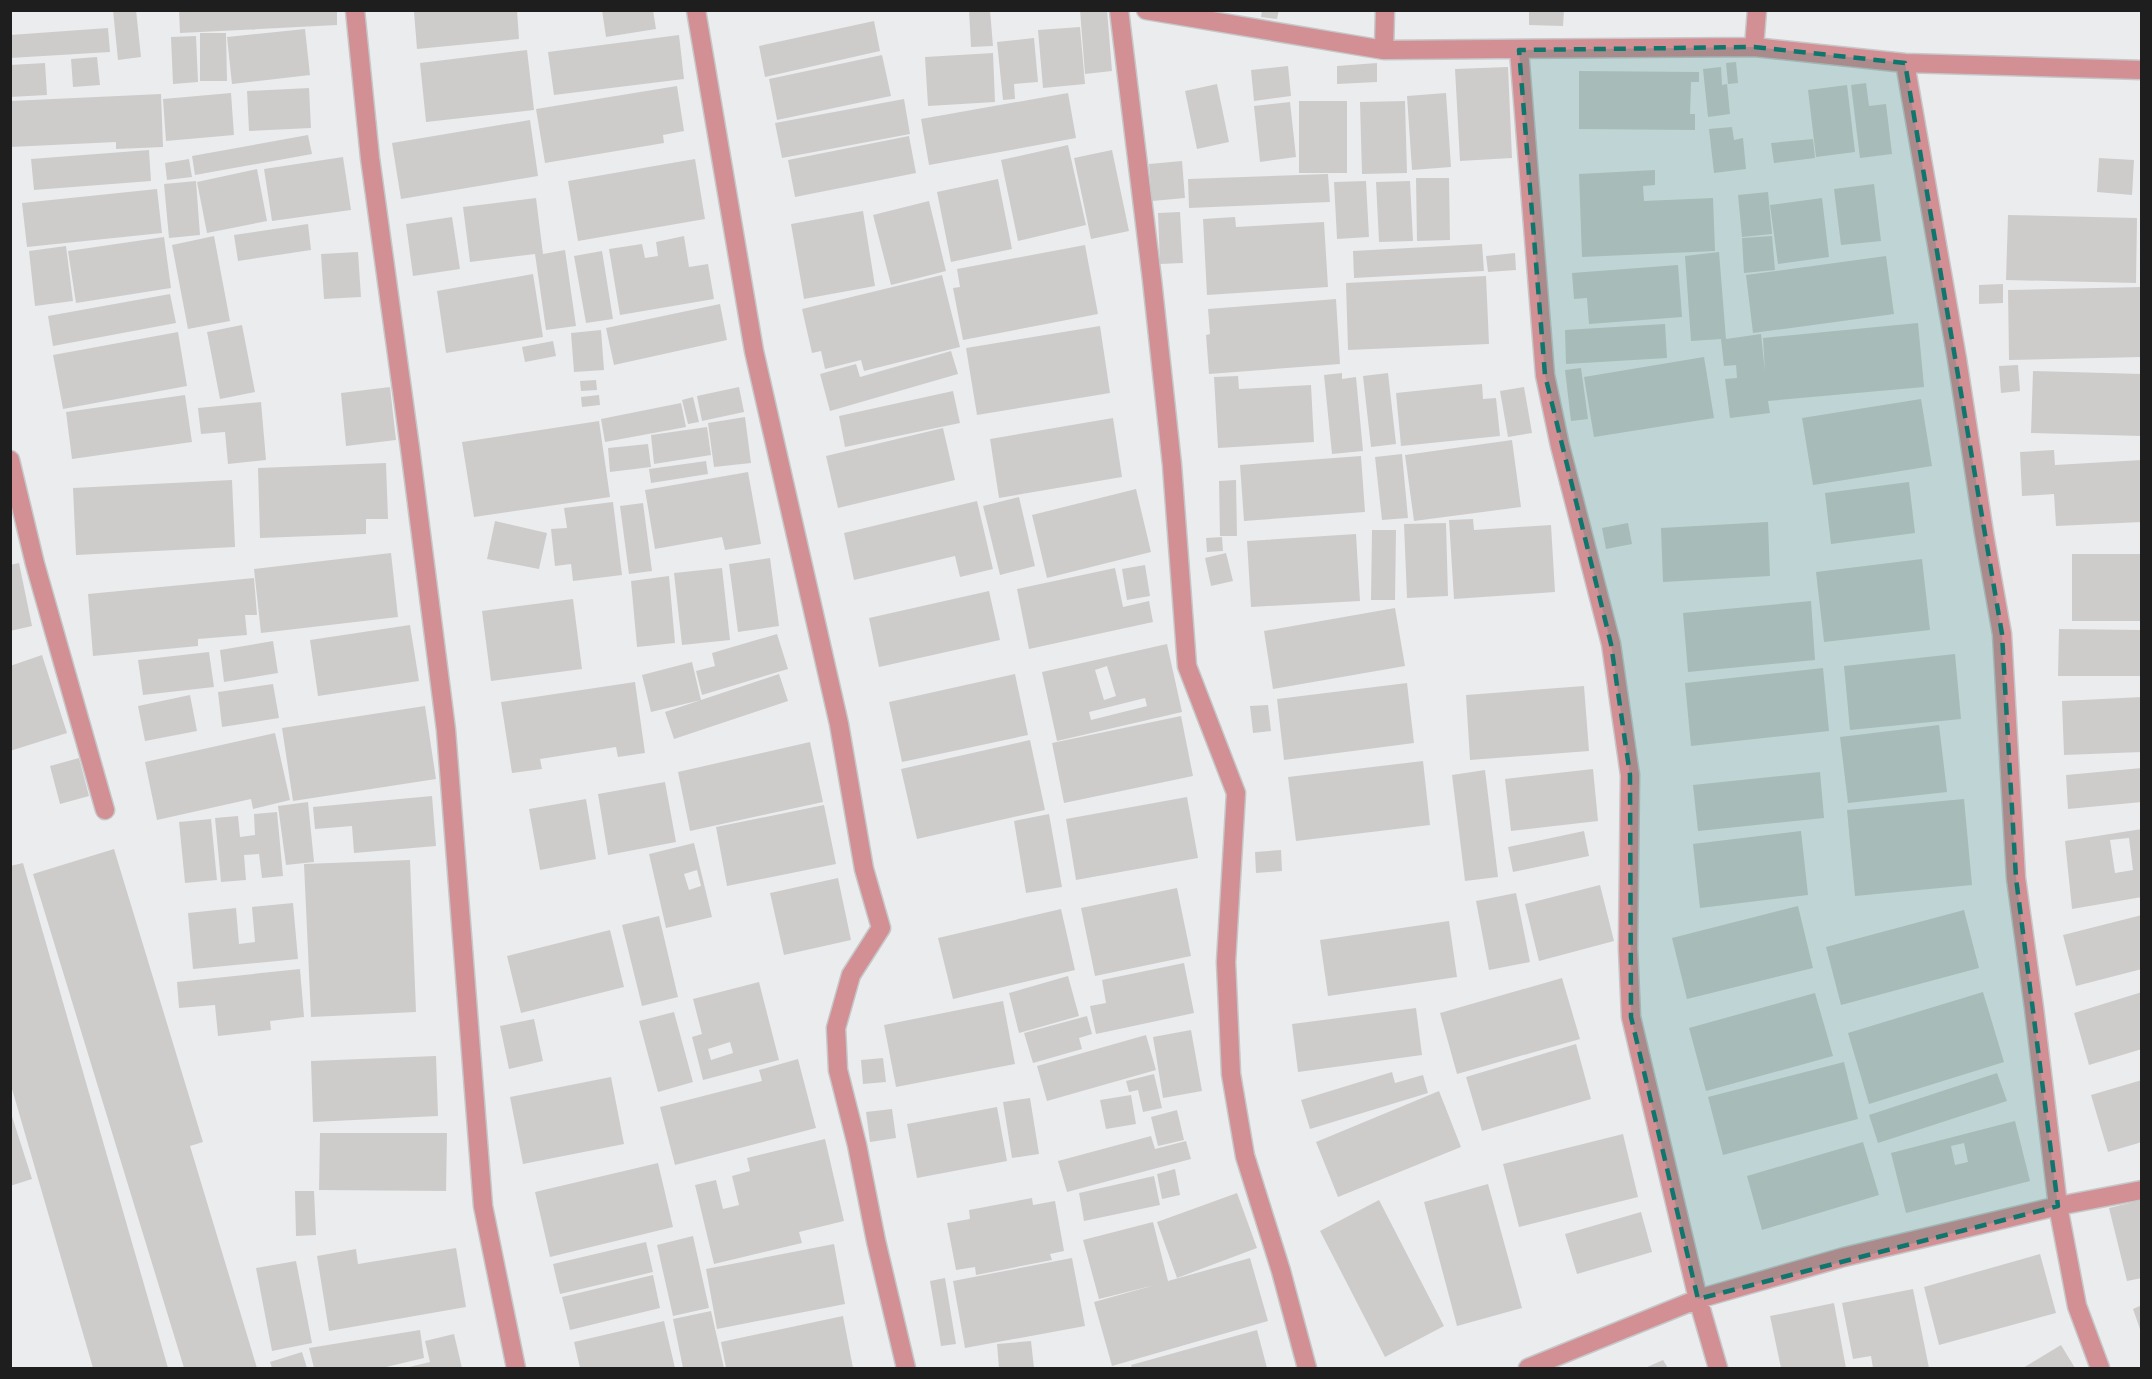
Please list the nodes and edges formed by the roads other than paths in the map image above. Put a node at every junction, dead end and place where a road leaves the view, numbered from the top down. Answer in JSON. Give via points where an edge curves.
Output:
{"nodes":[{"id":1,"x":355,"y":10,"type":"edge"},
{"id":2,"x":696,"y":10,"type":"edge"},
{"id":3,"x":1119,"y":10,"type":"edge"},
{"id":4,"x":1146,"y":10,"type":"edge"},
{"id":5,"x":1385,"y":10,"type":"edge"},
{"id":6,"x":1757,"y":10,"type":"edge"},
{"id":7,"x":1755,"y":47,"type":"junction"},
{"id":8,"x":1384,"y":50,"type":"junction"},
{"id":9,"x":1519,"y":50,"type":"junction"},
{"id":10,"x":1905,"y":63,"type":"junction"},
{"id":11,"x":2142,"y":70,"type":"edge"},
{"id":12,"x":10,"y":460,"type":"edge"},
{"id":13,"x":105,"y":810,"type":"dead end"},
{"id":14,"x":2142,"y":1190,"type":"edge"},
{"id":15,"x":2058,"y":1206,"type":"junction"},
{"id":16,"x":1698,"y":1299,"type":"junction"},
{"id":17,"x":516,"y":1368,"type":"edge"},
{"id":18,"x":906,"y":1368,"type":"edge"},
{"id":19,"x":1307,"y":1368,"type":"edge"},
{"id":20,"x":1528,"y":1368,"type":"edge"},
{"id":21,"x":1718,"y":1368,"type":"edge"},
{"id":22,"x":2100,"y":1368,"type":"edge"}],
"edges":[{"from":1,"to":17,"type":"street","via":[[370,158],[446,730],[483,1206]]},
{"from":2,"to":18,"type":"street","via":[[754,351],[839,724],[864,869],[882,928],[851,975],[836,1028],[838,1070]]},
{"from":3,"to":19,"type":"street","via":[[1172,465],[1187,666],[1236,794],[1226,962],[1231,1074],[1245,1156]]},
{"from":4,"to":8,"type":"street"},
{"from":5,"to":8,"type":"street"},
{"from":6,"to":7,"type":"street"},
{"from":7,"to":9,"type":"street"},
{"from":7,"to":10,"type":"street"},
{"from":8,"to":9,"type":"street"},
{"from":9,"to":16,"type":"street","via":[[1545,375],[1611,644],[1629,775],[1631,1017]]},
{"from":10,"to":11,"type":"street"},
{"from":10,"to":15,"type":"street","via":[[2002,634],[2016,878]]},
{"from":12,"to":13,"type":"street","via":[[35,564]]},
{"from":14,"to":15,"type":"street"},
{"from":15,"to":16,"type":"street","via":[[1844,1257]]},
{"from":15,"to":22,"type":"street","via":[[2078,1306]]},
{"from":16,"to":20,"type":"street"},
{"from":16,"to":21,"type":"street"}]}
